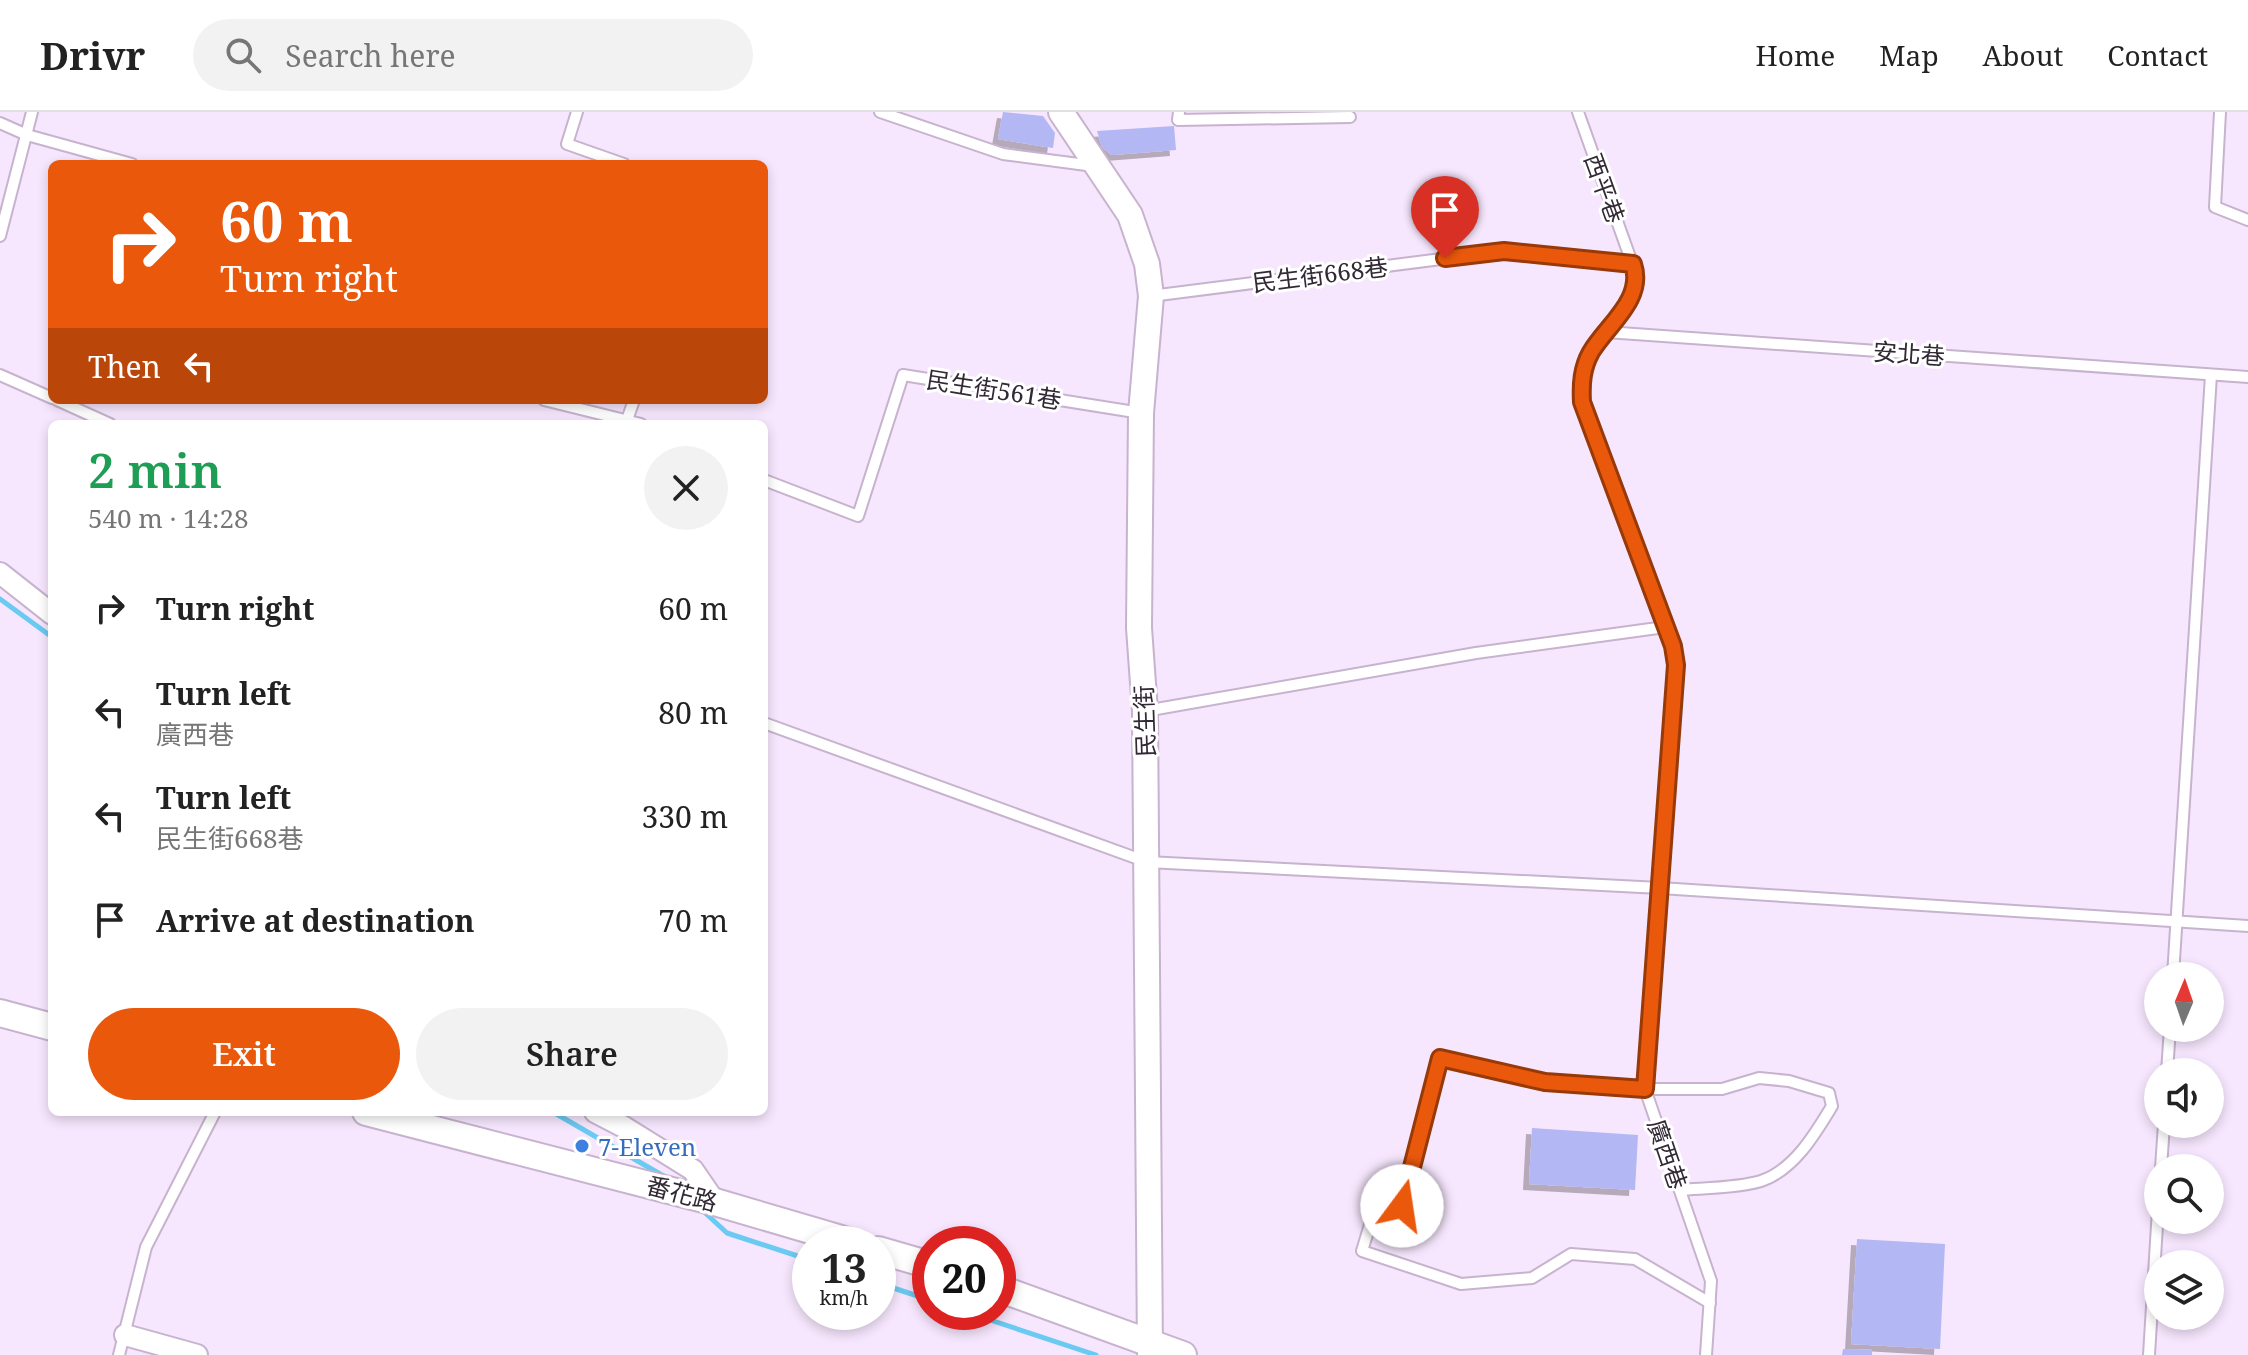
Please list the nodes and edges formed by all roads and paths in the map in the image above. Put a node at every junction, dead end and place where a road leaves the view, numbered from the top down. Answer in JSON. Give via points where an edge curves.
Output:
{"nodes":[{"id":1,"x":32,"y":112,"type":"edge"},
{"id":2,"x":577,"y":112,"type":"edge"},
{"id":3,"x":880,"y":112,"type":"edge"},
{"id":4,"x":1061,"y":112,"type":"edge"},
{"id":5,"x":1179,"y":112,"type":"edge"},
{"id":6,"x":1578,"y":112,"type":"edge"},
{"id":7,"x":2220,"y":112,"type":"edge"},
{"id":8,"x":1350,"y":117,"type":"dead end"},
{"id":9,"x":0,"y":123,"type":"edge"},
{"id":10,"x":27,"y":135,"type":"junction"},
{"id":11,"x":118,"y":160,"type":"edge"},
{"id":12,"x":613,"y":160,"type":"edge"},
{"id":13,"x":1095,"y":166,"type":"junction"},
{"id":14,"x":2248,"y":220,"type":"edge"},
{"id":15,"x":0,"y":236,"type":"edge"},
{"id":16,"x":1633,"y":264,"type":"junction"},
{"id":17,"x":1151,"y":296,"type":"junction"},
{"id":18,"x":1606,"y":332,"type":"junction"},
{"id":19,"x":0,"y":375,"type":"edge"},
{"id":20,"x":2211,"y":375,"type":"junction"},
{"id":21,"x":2248,"y":377,"type":"edge"},
{"id":22,"x":48,"y":396,"type":"edge"},
{"id":23,"x":65,"y":404,"type":"edge"},
{"id":24,"x":561,"y":404,"type":"edge"},
{"id":25,"x":633,"y":404,"type":"edge"},
{"id":26,"x":1141,"y":413,"type":"junction"},
{"id":27,"x":101,"y":420,"type":"edge"},
{"id":28,"x":627,"y":420,"type":"joint"},
{"id":29,"x":768,"y":482,"type":"edge"},
{"id":30,"x":0,"y":573,"type":"edge"},
{"id":31,"x":48,"y":611,"type":"edge"},
{"id":32,"x":1665,"y":627,"type":"junction"},
{"id":33,"x":1145,"y":711,"type":"junction"},
{"id":34,"x":768,"y":724,"type":"edge"},
{"id":35,"x":1147,"y":862,"type":"junction"},
{"id":36,"x":1660,"y":888,"type":"junction"},
{"id":37,"x":2177,"y":922,"type":"junction"},
{"id":38,"x":2248,"y":926,"type":"edge"},
{"id":39,"x":2174,"y":962,"type":"edge"},
{"id":40,"x":0,"y":1013,"type":"edge"},
{"id":41,"x":48,"y":1026,"type":"edge"},
{"id":42,"x":1645,"y":1089,"type":"junction"},
{"id":43,"x":213,"y":1116,"type":"edge"},
{"id":44,"x":382,"y":1116,"type":"edge"},
{"id":45,"x":603,"y":1116,"type":"edge"},
{"id":46,"x":1680,"y":1190,"type":"junction"},
{"id":47,"x":715,"y":1202,"type":"junction"},
{"id":48,"x":797,"y":1226,"type":"edge"},
{"id":49,"x":2156,"y":1234,"type":"edge"},
{"id":50,"x":1016,"y":1295,"type":"edge"},
{"id":51,"x":1710,"y":1303,"type":"junction"},
{"id":52,"x":125,"y":1335,"type":"junction"},
{"id":53,"x":1150,"y":1350,"type":"edge"},
{"id":54,"x":119,"y":1355,"type":"edge"},
{"id":55,"x":197,"y":1355,"type":"edge"},
{"id":56,"x":1183,"y":1355,"type":"edge"},
{"id":57,"x":1706,"y":1355,"type":"edge"},
{"id":58,"x":2149,"y":1355,"type":"edge"}],
"edges":[{"from":1,"to":10,"type":"lane"},
{"from":2,"to":12,"type":"lane","via":[[567,144]]},
{"from":3,"to":13,"type":"lane","via":[[1003,154]]},
{"from":4,"to":13,"type":"street","name":"民生街"},
{"from":5,"to":8,"type":"lane","via":[[1178,120]]},
{"from":6,"to":16,"type":"lane","name":"西平巷"},
{"from":7,"to":14,"type":"lane","via":[[2215,207]]},
{"from":9,"to":10,"type":"lane"},
{"from":10,"to":11,"type":"lane"},
{"from":10,"to":15,"type":"lane"},
{"from":13,"to":17,"type":"street","name":"民生街","via":[[1130,215],[1147,264]]},
{"from":16,"to":17,"type":"lane","name":"民生街668巷","via":[[1504,251]]},
{"from":16,"to":18,"type":"lane","name":"廣西巷","via":[[1633,296]]},
{"from":17,"to":26,"type":"street","name":"民生街"},
{"from":18,"to":20,"type":"lane","name":"安北巷"},
{"from":18,"to":32,"type":"lane","name":"廣西巷","via":[[1590,353],[1581,378],[1582,402]]},
{"from":19,"to":22,"type":"lane"},
{"from":20,"to":21,"type":"lane","name":"安北巷"},
{"from":20,"to":37,"type":"lane"},
{"from":23,"to":27,"type":"lane"},
{"from":24,"to":28,"type":"lane"},
{"from":25,"to":28,"type":"lane"},
{"from":26,"to":29,"type":"lane","name":"民生街561巷","via":[[903,375],[858,516]]},
{"from":26,"to":33,"type":"street","name":"民生街","via":[[1139,628]]},
{"from":30,"to":31,"type":"street"},
{"from":32,"to":33,"type":"lane","via":[[1476,653]]},
{"from":32,"to":36,"type":"lane","name":"廣西巷","via":[[1676,665]]},
{"from":33,"to":35,"type":"street","name":"民生街"},
{"from":34,"to":35,"type":"lane"},
{"from":35,"to":36,"type":"lane"},
{"from":35,"to":53,"type":"street","name":"民生街"},
{"from":36,"to":37,"type":"lane"},
{"from":36,"to":42,"type":"lane","name":"廣西巷"},
{"from":37,"to":38,"type":"lane"},
{"from":37,"to":39,"type":"lane"},
{"from":40,"to":41,"type":"main road"},
{"from":42,"to":46,"type":"lane","name":"廣西巷"},
{"from":42,"to":46,"type":"lane","via":[[1722,1089],[1759,1078],[1829,1093],[1832,1106],[1816,1133],[1783,1170],[1760,1181]]},
{"from":42,"to":51,"type":"lane","via":[[1545,1082],[1440,1058],[1402,1206],[1378,1198],[1362,1251],[1461,1284],[1532,1278],[1571,1254],[1635,1259]]},
{"from":43,"to":52,"type":"lane","via":[[146,1247]]},
{"from":44,"to":47,"type":"main road","name":"番花路"},
{"from":45,"to":47,"type":"street","via":[[693,1170]]},
{"from":46,"to":51,"type":"lane","name":"廣西巷","via":[[1711,1281]]},
{"from":47,"to":48,"type":"main road","name":"番花路"},
{"from":49,"to":58,"type":"lane"},
{"from":50,"to":53,"type":"main road"},
{"from":51,"to":57,"type":"lane","name":"廣西巷"},
{"from":52,"to":54,"type":"lane"},
{"from":52,"to":55,"type":"street"},
{"from":53,"to":56,"type":"main road"}]}
